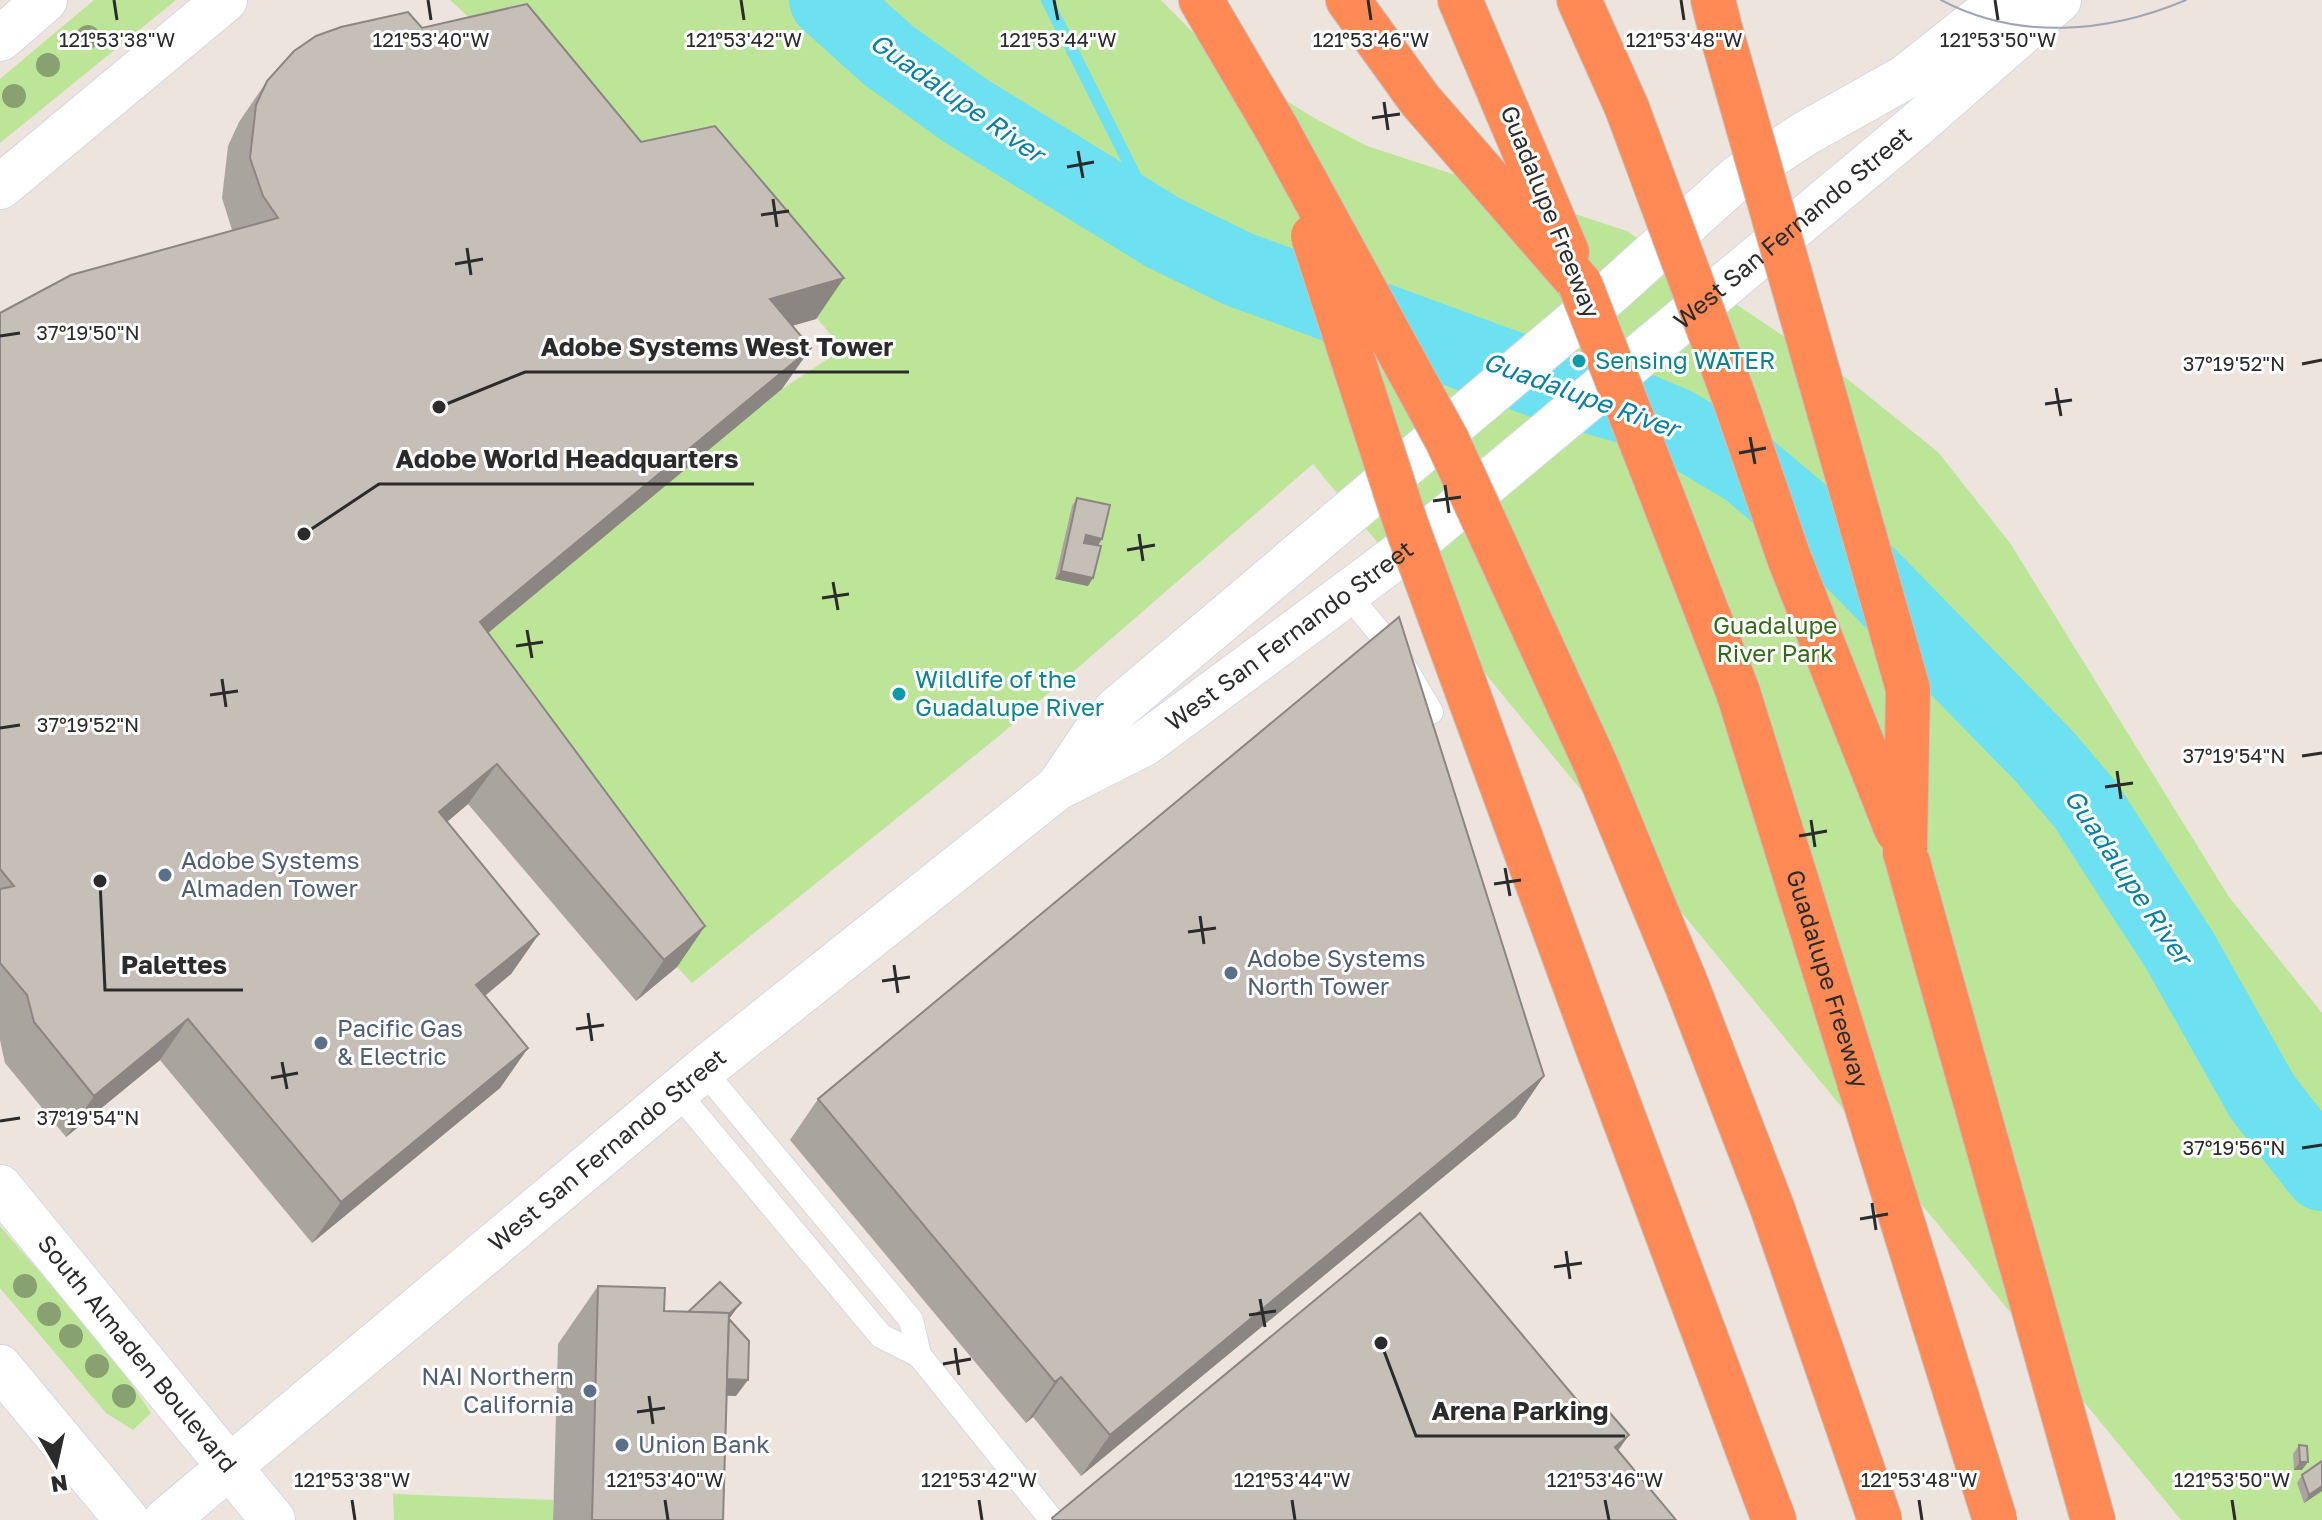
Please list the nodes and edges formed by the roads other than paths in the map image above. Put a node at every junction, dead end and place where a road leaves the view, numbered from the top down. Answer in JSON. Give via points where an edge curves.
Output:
{"nodes":[{"id":1,"x":45,"y":0,"type":"edge"},
{"id":2,"x":225,"y":0,"type":"edge"},
{"id":3,"x":1201,"y":0,"type":"edge"},
{"id":4,"x":1348,"y":0,"type":"edge"},
{"id":5,"x":1460,"y":0,"type":"edge"},
{"id":6,"x":1579,"y":0,"type":"edge"},
{"id":7,"x":2003,"y":0,"type":"edge"},
{"id":8,"x":2059,"y":0,"type":"edge"},
{"id":9,"x":1716,"y":14,"type":"edge"},
{"id":10,"x":0,"y":39,"type":"edge"},
{"id":11,"x":1278,"y":131,"type":"junction"},
{"id":12,"x":0,"y":187,"type":"edge"},
{"id":13,"x":1597,"y":287,"type":"junction"},
{"id":14,"x":1348,"y":595,"type":"junction"},
{"id":15,"x":1431,"y":712,"type":"edge"},
{"id":16,"x":1057,"y":788,"type":"junction"},
{"id":17,"x":1905,"y":852,"type":"junction"},
{"id":18,"x":690,"y":1081,"type":"junction"},
{"id":19,"x":0,"y":1187,"type":"edge"},
{"id":20,"x":853,"y":1251,"type":"junction"},
{"id":21,"x":827,"y":1272,"type":"junction"},
{"id":22,"x":919,"y":1355,"type":"junction"},
{"id":23,"x":0,"y":1367,"type":"edge"},
{"id":24,"x":230,"y":1467,"type":"junction"},
{"id":25,"x":127,"y":1520,"type":"edge"},
{"id":26,"x":166,"y":1520,"type":"edge"},
{"id":27,"x":273,"y":1520,"type":"edge"},
{"id":28,"x":1052,"y":1520,"type":"edge"},
{"id":29,"x":1774,"y":1520,"type":"edge"},
{"id":30,"x":1880,"y":1520,"type":"edge"},
{"id":31,"x":1995,"y":1520,"type":"edge"},
{"id":32,"x":2093,"y":1520,"type":"edge"}],
"edges":[{"from":1,"to":10,"type":"main road"},
{"from":2,"to":12,"type":"main road"},
{"from":3,"to":11,"type":"highway"},
{"from":4,"to":13,"type":"highway","via":[[1420,100]]},
{"from":5,"to":13,"type":"highway","name":"Guadalupe Freeway"},
{"from":6,"to":17,"type":"highway","bridge":true,"via":[[1627,108],[1789,558]]},
{"from":7,"to":13,"type":"main road","name":"West San Fernando Street","via":[[1904,78],[1737,178]]},
{"from":8,"to":14,"type":"main road","name":"West San Fernando Street","bridge":true,"via":[[1655,345]]},
{"from":9,"to":17,"type":"highway","bridge":true,"via":[[1908,689]]},
{"from":11,"to":29,"type":"highway","bridge":true,"via":[[1406,524]]},
{"from":11,"to":30,"type":"highway","bridge":true,"via":[[1447,440],[1596,765],[1772,1207]]},
{"from":13,"to":16,"type":"main road","name":"West San Fernando Street","bridge":true,"via":[[1380,489],[1118,708]]},
{"from":13,"to":31,"type":"highway","name":"Guadalupe Freeway","bridge":true,"via":[[1738,692]]},
{"from":14,"to":15,"type":"lane","via":[[1395,651]]},
{"from":14,"to":16,"type":"main road","name":"West San Fernando Street","via":[[1144,744]]},
{"from":16,"to":18,"type":"main road","name":"West San Fernando Street"},
{"from":17,"to":32,"type":"highway"},
{"from":18,"to":20,"type":"lane"},
{"from":18,"to":21,"type":"lane"},
{"from":18,"to":24,"type":"main road","name":"West San Fernando Street"},
{"from":19,"to":24,"type":"main road","name":"South Almaden Boulevard"},
{"from":20,"to":21,"type":"lane"},
{"from":20,"to":22,"type":"lane","via":[[911,1320]]},
{"from":21,"to":22,"type":"lane","via":[[881,1336]]},
{"from":22,"to":28,"type":"lane"},
{"from":23,"to":25,"type":"main road"},
{"from":24,"to":26,"type":"main road","name":"West San Fernando Street"},
{"from":24,"to":27,"type":"main road","name":"South Almaden Boulevard"}]}
